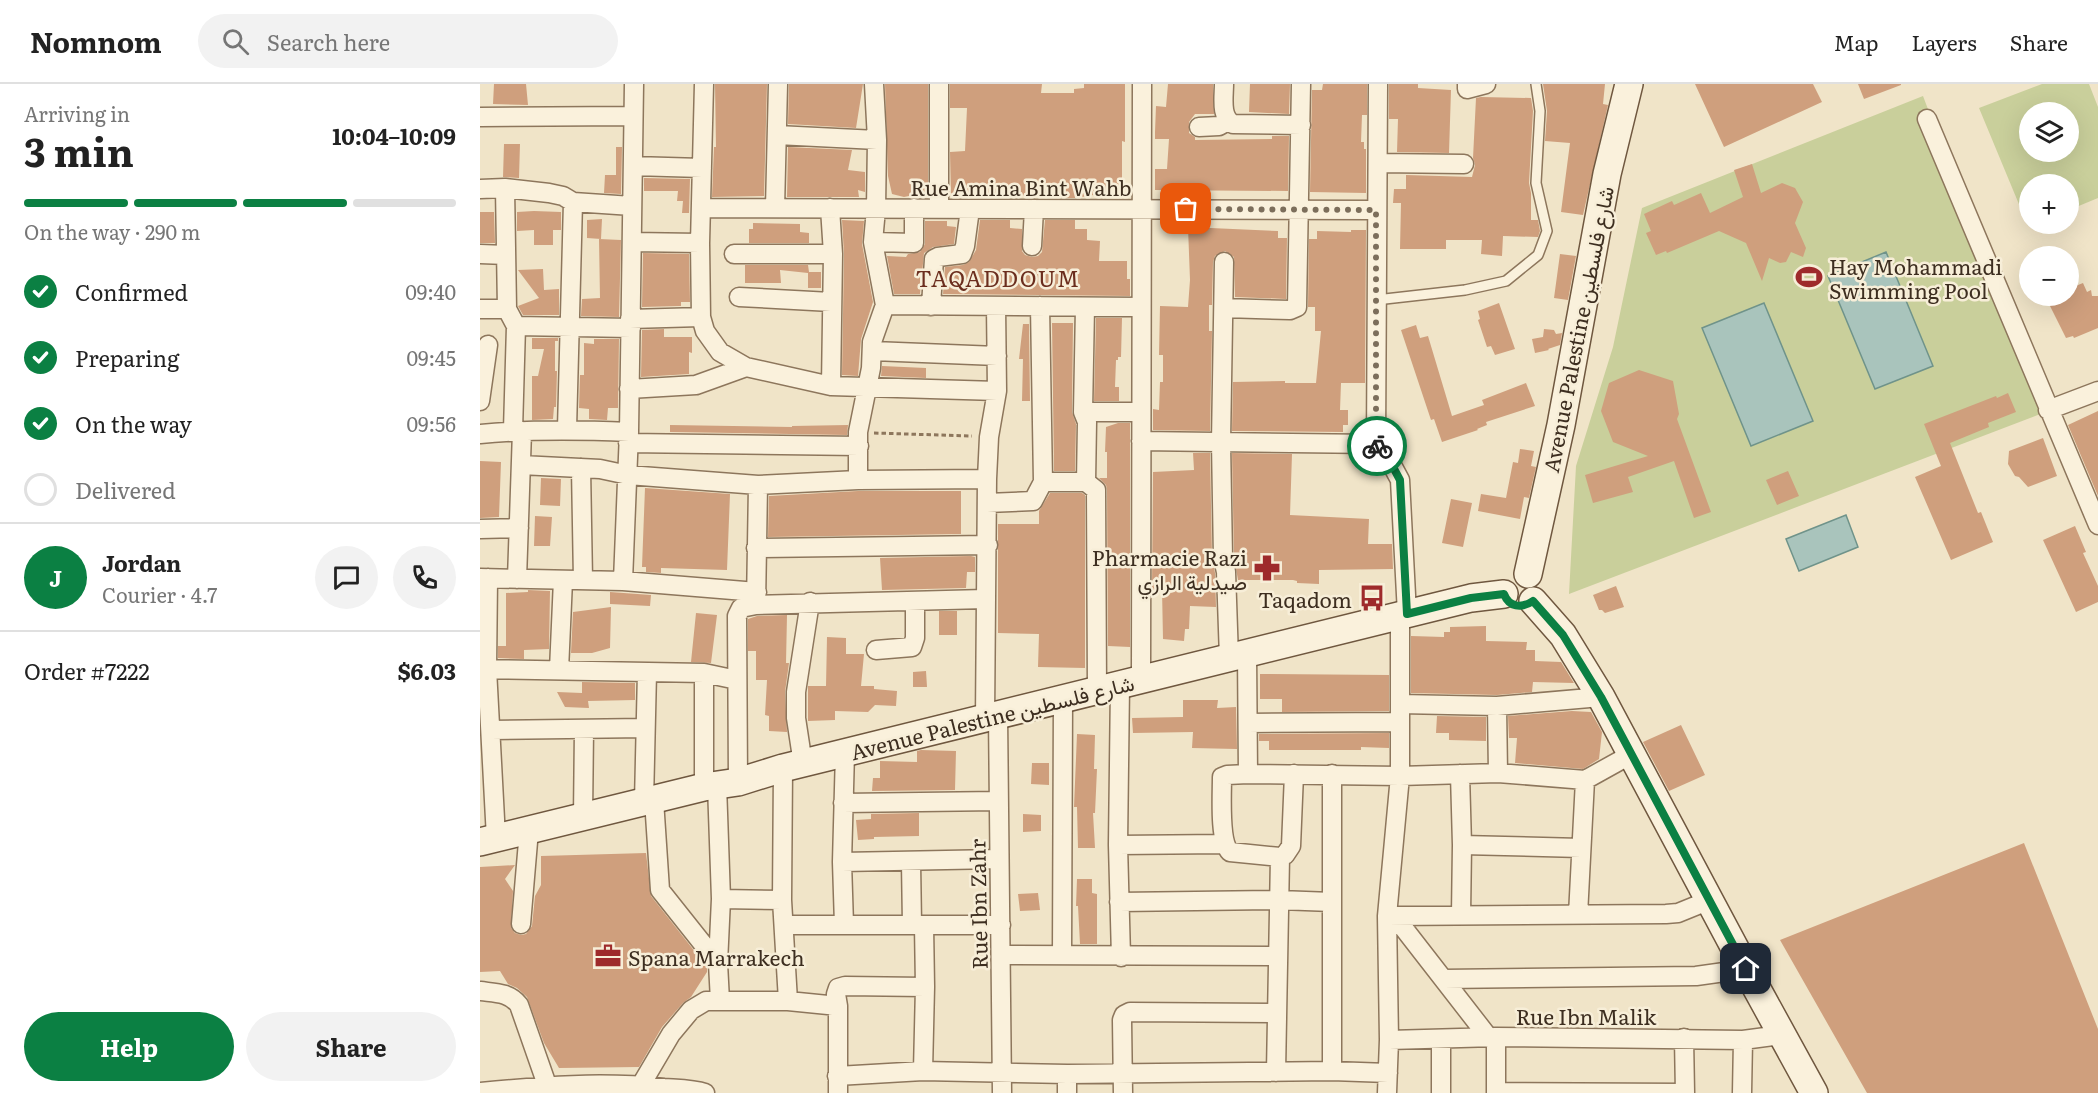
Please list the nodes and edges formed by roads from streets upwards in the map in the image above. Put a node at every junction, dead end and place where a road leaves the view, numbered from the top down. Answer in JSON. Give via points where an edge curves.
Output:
{"nodes":[{"id":1,"x":634,"y":84,"type":"edge"},
{"id":2,"x":704,"y":84,"type":"edge"},
{"id":3,"x":778,"y":84,"type":"edge"},
{"id":4,"x":874,"y":84,"type":"edge"},
{"id":5,"x":939,"y":84,"type":"edge"},
{"id":6,"x":1142,"y":84,"type":"edge"},
{"id":7,"x":1224,"y":84,"type":"edge"},
{"id":8,"x":1301,"y":84,"type":"edge"},
{"id":9,"x":1377,"y":84,"type":"edge"},
{"id":10,"x":1467,"y":84,"type":"edge"},
{"id":11,"x":1486,"y":84,"type":"edge"},
{"id":12,"x":1629,"y":84,"type":"edge"},
{"id":13,"x":480,"y":117,"type":"edge"},
{"id":14,"x":633,"y":117,"type":"junction"},
{"id":15,"x":1927,"y":119,"type":"dead end"},
{"id":16,"x":1228,"y":122,"type":"junction"},
{"id":17,"x":1301,"y":125,"type":"junction"},
{"id":18,"x":1199,"y":127,"type":"dead end"},
{"id":19,"x":777,"y":135,"type":"junction"},
{"id":20,"x":877,"y":140,"type":"junction"},
{"id":21,"x":1378,"y":163,"type":"junction"},
{"id":22,"x":1464,"y":164,"type":"dead end"},
{"id":23,"x":633,"y":166,"type":"junction"},
{"id":24,"x":702,"y":168,"type":"junction"},
{"id":25,"x":505,"y":188,"type":"junction"},
{"id":26,"x":480,"y":189,"type":"edge"},
{"id":27,"x":573,"y":202,"type":"junction"},
{"id":28,"x":632,"y":206,"type":"junction"},
{"id":29,"x":701,"y":208,"type":"junction"},
{"id":30,"x":775,"y":208,"type":"junction"},
{"id":31,"x":830,"y":208,"type":"junction"},
{"id":32,"x":876,"y":208,"type":"junction"},
{"id":33,"x":914,"y":208,"type":"junction"},
{"id":34,"x":939,"y":208,"type":"junction"},
{"id":35,"x":970,"y":209,"type":"junction"},
{"id":36,"x":1034,"y":209,"type":"junction"},
{"id":37,"x":1141,"y":209,"type":"junction"},
{"id":38,"x":1298,"y":210,"type":"junction"},
{"id":39,"x":1376,"y":210,"type":"junction"},
{"id":40,"x":632,"y":242,"type":"junction"},
{"id":41,"x":873,"y":242,"type":"junction"},
{"id":42,"x":700,"y":243,"type":"junction"},
{"id":43,"x":1032,"y":246,"type":"dead end"},
{"id":44,"x":480,"y":254,"type":"edge"},
{"id":45,"x":734,"y":254,"type":"dead end"},
{"id":46,"x":833,"y":254,"type":"junction"},
{"id":47,"x":506,"y":255,"type":"junction"},
{"id":48,"x":1224,"y":262,"type":"dead end"},
{"id":49,"x":739,"y":297,"type":"dead end"},
{"id":50,"x":831,"y":302,"type":"junction"},
{"id":51,"x":885,"y":305,"type":"junction"},
{"id":52,"x":932,"y":306,"type":"junction"},
{"id":53,"x":996,"y":306,"type":"junction"},
{"id":54,"x":1040,"y":306,"type":"junction"},
{"id":55,"x":1085,"y":307,"type":"junction"},
{"id":56,"x":1140,"y":307,"type":"junction"},
{"id":57,"x":1224,"y":308,"type":"junction"},
{"id":58,"x":480,"y":309,"type":"edge"},
{"id":59,"x":507,"y":309,"type":"junction"},
{"id":60,"x":701,"y":317,"type":"junction"},
{"id":61,"x":630,"y":323,"type":"junction"},
{"id":62,"x":516,"y":326,"type":"junction"},
{"id":63,"x":569,"y":327,"type":"junction"},
{"id":64,"x":484,"y":346,"type":"edge"},
{"id":65,"x":515,"y":347,"type":"junction"},
{"id":66,"x":873,"y":351,"type":"junction"},
{"id":67,"x":997,"y":356,"type":"junction"},
{"id":68,"x":746,"y":367,"type":"junction"},
{"id":69,"x":831,"y":386,"type":"junction"},
{"id":70,"x":867,"y":386,"type":"junction"},
{"id":71,"x":629,"y":389,"type":"junction"},
{"id":72,"x":997,"y":391,"type":"junction"},
{"id":73,"x":2098,"y":391,"type":"edge"},
{"id":74,"x":480,"y":401,"type":"edge"},
{"id":75,"x":2048,"y":410,"type":"junction"},
{"id":76,"x":1083,"y":412,"type":"junction"},
{"id":77,"x":1141,"y":412,"type":"junction"},
{"id":78,"x":567,"y":429,"type":"junction"},
{"id":79,"x":518,"y":430,"type":"junction"},
{"id":80,"x":480,"y":435,"type":"edge"},
{"id":81,"x":629,"y":437,"type":"junction"},
{"id":82,"x":859,"y":439,"type":"junction"},
{"id":83,"x":1140,"y":441,"type":"junction"},
{"id":84,"x":1221,"y":442,"type":"junction"},
{"id":85,"x":1376,"y":444,"type":"junction"},
{"id":86,"x":521,"y":465,"type":"junction"},
{"id":87,"x":581,"y":468,"type":"junction"},
{"id":88,"x":628,"y":475,"type":"junction"},
{"id":89,"x":858,"y":480,"type":"junction"},
{"id":90,"x":987,"y":480,"type":"junction"},
{"id":91,"x":1043,"y":482,"type":"junction"},
{"id":92,"x":1086,"y":482,"type":"junction"},
{"id":93,"x":758,"y":485,"type":"junction"},
{"id":94,"x":2091,"y":493,"type":"edge"},
{"id":95,"x":987,"y":504,"type":"junction"},
{"id":96,"x":2098,"y":525,"type":"edge"},
{"id":97,"x":519,"y":528,"type":"junction"},
{"id":98,"x":480,"y":529,"type":"edge"},
{"id":99,"x":988,"y":545,"type":"junction"},
{"id":100,"x":756,"y":549,"type":"junction"},
{"id":101,"x":1528,"y":574,"type":"junction"},
{"id":102,"x":484,"y":578,"type":"edge"},
{"id":103,"x":517,"y":579,"type":"junction"},
{"id":104,"x":563,"y":580,"type":"junction"},
{"id":105,"x":583,"y":580,"type":"junction"},
{"id":106,"x":623,"y":581,"type":"junction"},
{"id":107,"x":1504,"y":594,"type":"junction"},
{"id":108,"x":756,"y":598,"type":"junction"},
{"id":109,"x":985,"y":599,"type":"junction"},
{"id":110,"x":915,"y":601,"type":"junction"},
{"id":111,"x":1533,"y":601,"type":"junction"},
{"id":112,"x":810,"y":602,"type":"junction"},
{"id":113,"x":1403,"y":615,"type":"junction"},
{"id":114,"x":876,"y":650,"type":"dead end"},
{"id":115,"x":1238,"y":656,"type":"junction"},
{"id":116,"x":484,"y":669,"type":"edge"},
{"id":117,"x":559,"y":670,"type":"junction"},
{"id":118,"x":646,"y":672,"type":"junction"},
{"id":119,"x":704,"y":674,"type":"junction"},
{"id":120,"x":736,"y":680,"type":"junction"},
{"id":121,"x":1119,"y":685,"type":"junction"},
{"id":122,"x":1601,"y":697,"type":"junction"},
{"id":123,"x":1063,"y":699,"type":"junction"},
{"id":124,"x":1497,"y":706,"type":"junction"},
{"id":125,"x":1399,"y":713,"type":"junction"},
{"id":126,"x":991,"y":717,"type":"junction"},
{"id":127,"x":1248,"y":723,"type":"junction"},
{"id":128,"x":645,"y":728,"type":"junction"},
{"id":129,"x":584,"y":729,"type":"junction"},
{"id":130,"x":491,"y":730,"type":"junction"},
{"id":131,"x":845,"y":752,"type":"junction"},
{"id":132,"x":1630,"y":755,"type":"junction"},
{"id":133,"x":793,"y":766,"type":"junction"},
{"id":134,"x":1498,"y":773,"type":"junction"},
{"id":135,"x":1248,"y":774,"type":"junction"},
{"id":136,"x":1294,"y":774,"type":"junction"},
{"id":137,"x":1332,"y":774,"type":"junction"},
{"id":138,"x":1460,"y":774,"type":"junction"},
{"id":139,"x":1400,"y":776,"type":"junction"},
{"id":140,"x":1585,"y":780,"type":"junction"},
{"id":141,"x":720,"y":784,"type":"junction"},
{"id":142,"x":649,"y":801,"type":"junction"},
{"id":143,"x":998,"y":801,"type":"junction"},
{"id":144,"x":843,"y":802,"type":"junction"},
{"id":145,"x":584,"y":817,"type":"junction"},
{"id":146,"x":529,"y":830,"type":"junction"},
{"id":147,"x":488,"y":840,"type":"edge"},
{"id":148,"x":1224,"y":844,"type":"junction"},
{"id":149,"x":1118,"y":845,"type":"junction"},
{"id":150,"x":1462,"y":845,"type":"junction"},
{"id":151,"x":1581,"y":848,"type":"junction"},
{"id":152,"x":1280,"y":857,"type":"junction"},
{"id":153,"x":998,"y":859,"type":"junction"},
{"id":154,"x":842,"y":862,"type":"junction"},
{"id":155,"x":911,"y":862,"type":"junction"},
{"id":156,"x":721,"y":899,"type":"junction"},
{"id":157,"x":782,"y":900,"type":"junction"},
{"id":158,"x":1279,"y":900,"type":"junction"},
{"id":159,"x":1710,"y":900,"type":"junction"},
{"id":160,"x":1119,"y":902,"type":"junction"},
{"id":161,"x":1332,"y":902,"type":"junction"},
{"id":162,"x":1461,"y":915,"type":"junction"},
{"id":163,"x":1578,"y":915,"type":"junction"},
{"id":164,"x":1391,"y":917,"type":"junction"},
{"id":165,"x":521,"y":924,"type":"dead end"},
{"id":166,"x":784,"y":925,"type":"junction"},
{"id":167,"x":844,"y":925,"type":"junction"},
{"id":168,"x":918,"y":925,"type":"junction"},
{"id":169,"x":1001,"y":925,"type":"junction"},
{"id":170,"x":1001,"y":955,"type":"junction"},
{"id":171,"x":1062,"y":955,"type":"junction"},
{"id":172,"x":1277,"y":956,"type":"junction"},
{"id":173,"x":1121,"y":957,"type":"junction"},
{"id":174,"x":718,"y":963,"type":"junction"},
{"id":175,"x":1746,"y":969,"type":"junction"},
{"id":176,"x":1444,"y":979,"type":"junction"},
{"id":177,"x":925,"y":987,"type":"junction"},
{"id":178,"x":480,"y":991,"type":"edge"},
{"id":179,"x":788,"y":1000,"type":"junction"},
{"id":180,"x":720,"y":1001,"type":"junction"},
{"id":181,"x":838,"y":1006,"type":"junction"},
{"id":182,"x":1276,"y":1013,"type":"junction"},
{"id":183,"x":1781,"y":1035,"type":"junction"},
{"id":184,"x":1493,"y":1038,"type":"junction"},
{"id":185,"x":1684,"y":1038,"type":"junction"},
{"id":186,"x":1389,"y":1040,"type":"junction"},
{"id":187,"x":1441,"y":1040,"type":"junction"},
{"id":188,"x":1743,"y":1040,"type":"junction"},
{"id":189,"x":923,"y":1071,"type":"junction"},
{"id":190,"x":1332,"y":1071,"type":"junction"},
{"id":191,"x":1002,"y":1072,"type":"junction"},
{"id":192,"x":1276,"y":1072,"type":"junction"},
{"id":193,"x":1122,"y":1073,"type":"junction"},
{"id":194,"x":1388,"y":1073,"type":"junction"},
{"id":195,"x":1067,"y":1074,"type":"junction"},
{"id":196,"x":547,"y":1085,"type":"junction"},
{"id":197,"x":837,"y":1085,"type":"edge"},
{"id":198,"x":641,"y":1089,"type":"edge"},
{"id":199,"x":480,"y":1092,"type":"edge"},
{"id":200,"x":705,"y":1093,"type":"edge"},
{"id":201,"x":1002,"y":1093,"type":"edge"},
{"id":202,"x":1066,"y":1093,"type":"edge"},
{"id":203,"x":1123,"y":1093,"type":"edge"},
{"id":204,"x":1388,"y":1093,"type":"edge"},
{"id":205,"x":1440,"y":1093,"type":"edge"},
{"id":206,"x":1496,"y":1093,"type":"edge"},
{"id":207,"x":1685,"y":1093,"type":"edge"},
{"id":208,"x":1742,"y":1093,"type":"edge"},
{"id":209,"x":1814,"y":1093,"type":"edge"}],
"edges":[{"from":1,"to":14,"type":"street"},
{"from":2,"to":24,"type":"street"},
{"from":3,"to":19,"type":"street"},
{"from":4,"to":20,"type":"street"},
{"from":5,"to":34,"type":"street"},
{"from":6,"to":37,"type":"street"},
{"from":7,"to":16,"type":"street"},
{"from":8,"to":17,"type":"street"},
{"from":9,"to":21,"type":"street"},
{"from":10,"to":11,"type":"street","via":[[1467,89]]},
{"from":12,"to":101,"type":"street","name":"Avenue Palestine شارع فلسطين"},
{"from":13,"to":14,"type":"street"},
{"from":14,"to":23,"type":"street"},
{"from":15,"to":75,"type":"street"},
{"from":16,"to":17,"type":"street"},
{"from":16,"to":18,"type":"street"},
{"from":17,"to":38,"type":"street"},
{"from":19,"to":20,"type":"street"},
{"from":19,"to":30,"type":"street"},
{"from":20,"to":32,"type":"street"},
{"from":21,"to":22,"type":"street"},
{"from":21,"to":39,"type":"street"},
{"from":23,"to":24,"type":"street"},
{"from":23,"to":28,"type":"street"},
{"from":24,"to":29,"type":"street"},
{"from":25,"to":26,"type":"street"},
{"from":25,"to":27,"type":"street","via":[[557,194]]},
{"from":25,"to":47,"type":"street"},
{"from":27,"to":28,"type":"street"},
{"from":27,"to":63,"type":"street"},
{"from":28,"to":40,"type":"street"},
{"from":29,"to":30,"type":"street","name":"Rue Amina Bint Wahb"},
{"from":29,"to":42,"type":"street"},
{"from":30,"to":31,"type":"street","name":"Rue Amina Bint Wahb"},
{"from":31,"to":32,"type":"street","name":"Rue Amina Bint Wahb"},
{"from":31,"to":46,"type":"street"},
{"from":32,"to":33,"type":"street","name":"Rue Amina Bint Wahb"},
{"from":32,"to":41,"type":"street"},
{"from":33,"to":34,"type":"street","name":"Rue Amina Bint Wahb"},
{"from":33,"to":41,"type":"street","via":[[914,243]]},
{"from":34,"to":35,"type":"street","name":"Rue Amina Bint Wahb"},
{"from":35,"to":36,"type":"street","name":"Rue Amina Bint Wahb"},
{"from":35,"to":52,"type":"street","via":[[963,254],[934,259]]},
{"from":36,"to":37,"type":"street","name":"Rue Amina Bint Wahb"},
{"from":36,"to":43,"type":"street"},
{"from":37,"to":38,"type":"street","name":"Rue Amina Bint Wahb"},
{"from":37,"to":56,"type":"street"},
{"from":38,"to":39,"type":"street","name":"Rue Amina Bint Wahb"},
{"from":38,"to":57,"type":"street","via":[[1297,306],[1290,310]]},
{"from":39,"to":85,"type":"street"},
{"from":40,"to":42,"type":"street"},
{"from":40,"to":61,"type":"street"},
{"from":41,"to":51,"type":"street"},
{"from":42,"to":60,"type":"street"},
{"from":44,"to":47,"type":"street"},
{"from":45,"to":46,"type":"street"},
{"from":46,"to":50,"type":"street"},
{"from":47,"to":59,"type":"street"},
{"from":48,"to":57,"type":"street"},
{"from":49,"to":50,"type":"street"},
{"from":50,"to":69,"type":"street"},
{"from":51,"to":52,"type":"street"},
{"from":51,"to":66,"type":"street","via":[[872,342]]},
{"from":52,"to":53,"type":"street"},
{"from":53,"to":54,"type":"street"},
{"from":53,"to":67,"type":"street","name":"Rue Ibn Zahr"},
{"from":54,"to":55,"type":"street"},
{"from":54,"to":91,"type":"street"},
{"from":55,"to":56,"type":"street"},
{"from":55,"to":76,"type":"street"},
{"from":56,"to":77,"type":"street"},
{"from":57,"to":84,"type":"street"},
{"from":58,"to":59,"type":"street"},
{"from":59,"to":62,"type":"street"},
{"from":60,"to":61,"type":"street"},
{"from":60,"to":68,"type":"street","via":[[705,331],[720,352]]},
{"from":61,"to":63,"type":"street"},
{"from":61,"to":71,"type":"street"},
{"from":62,"to":63,"type":"street"},
{"from":62,"to":65,"type":"street"},
{"from":63,"to":78,"type":"street"},
{"from":64,"to":65,"type":"street"},
{"from":64,"to":74,"type":"street"},
{"from":65,"to":79,"type":"street"},
{"from":66,"to":67,"type":"street"},
{"from":66,"to":70,"type":"street"},
{"from":67,"to":72,"type":"street","name":"Rue Ibn Zahr"},
{"from":68,"to":69,"type":"street"},
{"from":68,"to":71,"type":"street","via":[[696,385]]},
{"from":69,"to":70,"type":"street"},
{"from":70,"to":72,"type":"street"},
{"from":70,"to":82,"type":"street"},
{"from":71,"to":81,"type":"street"},
{"from":72,"to":90,"type":"street","name":"Rue Ibn Zahr"},
{"from":73,"to":75,"type":"street"},
{"from":75,"to":94,"type":"street"},
{"from":76,"to":77,"type":"street"},
{"from":76,"to":92,"type":"street","via":[[1087,422]]},
{"from":77,"to":83,"type":"street"},
{"from":78,"to":79,"type":"street"},
{"from":78,"to":81,"type":"street"},
{"from":79,"to":80,"type":"street"},
{"from":79,"to":86,"type":"street"},
{"from":81,"to":82,"type":"street"},
{"from":81,"to":88,"type":"street"},
{"from":82,"to":89,"type":"street"},
{"from":83,"to":84,"type":"street"},
{"from":83,"to":121,"type":"street"},
{"from":84,"to":85,"type":"street"},
{"from":84,"to":115,"type":"street","via":[[1223,558]]},
{"from":85,"to":113,"type":"street","via":[[1400,480]]},
{"from":86,"to":87,"type":"street"},
{"from":86,"to":97,"type":"street"},
{"from":87,"to":88,"type":"street"},
{"from":87,"to":105,"type":"street"},
{"from":88,"to":93,"type":"street"},
{"from":88,"to":106,"type":"street"},
{"from":89,"to":90,"type":"street"},
{"from":89,"to":93,"type":"street"},
{"from":90,"to":95,"type":"street","name":"Rue Ibn Zahr"},
{"from":91,"to":92,"type":"street"},
{"from":91,"to":95,"type":"street","via":[[1033,501]]},
{"from":92,"to":121,"type":"street","via":[[1096,489]]},
{"from":93,"to":100,"type":"street"},
{"from":94,"to":96,"type":"street"},
{"from":95,"to":99,"type":"street","name":"Rue Ibn Zahr"},
{"from":97,"to":98,"type":"street"},
{"from":97,"to":103,"type":"street"},
{"from":99,"to":100,"type":"street"},
{"from":99,"to":109,"type":"street","name":"Rue Ibn Zahr"},
{"from":100,"to":108,"type":"street"},
{"from":101,"to":107,"type":"street","via":[[1514,574],[1504,586]]},
{"from":101,"to":111,"type":"street","via":[[1537,584]]},
{"from":102,"to":103,"type":"street"},
{"from":102,"to":116,"type":"street"},
{"from":103,"to":104,"type":"street"},
{"from":104,"to":105,"type":"street"},
{"from":104,"to":117,"type":"street"},
{"from":105,"to":106,"type":"street"},
{"from":106,"to":108,"type":"street"},
{"from":107,"to":111,"type":"street","via":[[1516,606]]},
{"from":107,"to":113,"type":"street","name":"Avenue Palestine شارع فلسطين"},
{"from":108,"to":112,"type":"street"},
{"from":108,"to":120,"type":"street","via":[[741,608],[737,616]]},
{"from":109,"to":110,"type":"street"},
{"from":109,"to":126,"type":"street","name":"Rue Ibn Zahr"},
{"from":110,"to":112,"type":"street"},
{"from":110,"to":114,"type":"street","via":[[912,647]]},
{"from":111,"to":122,"type":"street","via":[[1563,635]]},
{"from":112,"to":133,"type":"street","via":[[796,692]]},
{"from":113,"to":115,"type":"street","name":"Avenue Palestine شارع فلسطين"},
{"from":113,"to":125,"type":"street"},
{"from":115,"to":121,"type":"street","name":"Avenue Palestine شارع فلسطين"},
{"from":115,"to":127,"type":"street"},
{"from":116,"to":117,"type":"street"},
{"from":116,"to":130,"type":"street"},
{"from":117,"to":118,"type":"street"},
{"from":118,"to":119,"type":"street"},
{"from":118,"to":128,"type":"street"},
{"from":119,"to":120,"type":"street"},
{"from":119,"to":141,"type":"street"},
{"from":120,"to":141,"type":"street"},
{"from":121,"to":123,"type":"street","name":"Avenue Palestine شارع فلسطين"},
{"from":121,"to":149,"type":"street"},
{"from":122,"to":124,"type":"street"},
{"from":122,"to":132,"type":"street"},
{"from":123,"to":126,"type":"street","name":"Avenue Palestine شارع فلسطين"},
{"from":123,"to":171,"type":"street"},
{"from":124,"to":125,"type":"street"},
{"from":124,"to":134,"type":"street"},
{"from":125,"to":127,"type":"street"},
{"from":125,"to":139,"type":"street"},
{"from":126,"to":131,"type":"street","name":"Avenue Palestine شارع فلسطين"},
{"from":126,"to":143,"type":"street","name":"Rue Ibn Zahr"},
{"from":127,"to":135,"type":"street"},
{"from":128,"to":129,"type":"street"},
{"from":128,"to":142,"type":"street"},
{"from":129,"to":130,"type":"street"},
{"from":129,"to":145,"type":"street"},
{"from":130,"to":147,"type":"street"},
{"from":131,"to":133,"type":"street","name":"Avenue Palestine شارع فلسطين"},
{"from":131,"to":144,"type":"street"},
{"from":132,"to":140,"type":"street"},
{"from":132,"to":159,"type":"street"},
{"from":133,"to":141,"type":"street","name":"Avenue Palestine شارع فلسطين"},
{"from":133,"to":157,"type":"street"},
{"from":134,"to":138,"type":"street"},
{"from":134,"to":140,"type":"street"},
{"from":135,"to":136,"type":"street"},
{"from":135,"to":148,"type":"street","via":[[1222,777]]},
{"from":136,"to":137,"type":"street"},
{"from":136,"to":152,"type":"street","via":[[1291,846]]},
{"from":137,"to":139,"type":"street"},
{"from":137,"to":161,"type":"street"},
{"from":138,"to":139,"type":"street"},
{"from":138,"to":150,"type":"street"},
{"from":139,"to":164,"type":"street"},
{"from":140,"to":151,"type":"street"},
{"from":141,"to":142,"type":"street","name":"Avenue Palestine شارع فلسطين"},
{"from":141,"to":156,"type":"street"},
{"from":142,"to":145,"type":"street","name":"Avenue Palestine شارع فلسطين"},
{"from":142,"to":174,"type":"street","via":[[660,890]]},
{"from":143,"to":144,"type":"street"},
{"from":143,"to":153,"type":"street","name":"Rue Ibn Zahr"},
{"from":144,"to":154,"type":"street"},
{"from":145,"to":146,"type":"street","name":"Avenue Palestine شارع فلسطين"},
{"from":146,"to":147,"type":"street","name":"Avenue Palestine شارع فلسطين"},
{"from":146,"to":165,"type":"street"},
{"from":148,"to":149,"type":"street"},
{"from":148,"to":152,"type":"street","via":[[1233,854]]},
{"from":149,"to":160,"type":"street"},
{"from":150,"to":151,"type":"street"},
{"from":150,"to":162,"type":"street"},
{"from":151,"to":163,"type":"street"},
{"from":152,"to":158,"type":"street"},
{"from":153,"to":155,"type":"street"},
{"from":153,"to":169,"type":"street","name":"Rue Ibn Zahr"},
{"from":154,"to":155,"type":"street"},
{"from":154,"to":167,"type":"street"},
{"from":155,"to":168,"type":"street"},
{"from":156,"to":157,"type":"street"},
{"from":156,"to":174,"type":"street"},
{"from":157,"to":166,"type":"street"},
{"from":158,"to":160,"type":"street"},
{"from":158,"to":161,"type":"street"},
{"from":158,"to":172,"type":"street"},
{"from":159,"to":163,"type":"street","via":[[1678,913]]},
{"from":159,"to":175,"type":"street"},
{"from":160,"to":173,"type":"street"},
{"from":161,"to":190,"type":"street"},
{"from":162,"to":163,"type":"street"},
{"from":162,"to":164,"type":"street"},
{"from":164,"to":176,"type":"street"},
{"from":164,"to":186,"type":"street"},
{"from":166,"to":167,"type":"street"},
{"from":166,"to":179,"type":"street"},
{"from":167,"to":168,"type":"street"},
{"from":168,"to":169,"type":"street"},
{"from":168,"to":177,"type":"street"},
{"from":169,"to":170,"type":"street","name":"Rue Ibn Zahr"},
{"from":170,"to":171,"type":"street"},
{"from":170,"to":191,"type":"street","name":"Rue Ibn Zahr"},
{"from":171,"to":173,"type":"street"},
{"from":172,"to":173,"type":"street"},
{"from":172,"to":182,"type":"street"},
{"from":174,"to":180,"type":"street"},
{"from":175,"to":176,"type":"street","via":[[1696,976]]},
{"from":175,"to":183,"type":"street"},
{"from":176,"to":184,"type":"street"},
{"from":177,"to":181,"type":"street","via":[[845,986],[838,988]]},
{"from":177,"to":189,"type":"street"},
{"from":178,"to":196,"type":"street","via":[[507,994],[519,1005]]},
{"from":179,"to":180,"type":"street"},
{"from":179,"to":181,"type":"street"},
{"from":180,"to":198,"type":"street","via":[[706,1001],[691,1010],[671,1034]]},
{"from":181,"to":197,"type":"street"},
{"from":182,"to":192,"type":"street"},
{"from":182,"to":193,"type":"street","via":[[1130,1012],[1122,1020]]},
{"from":183,"to":188,"type":"street","name":"Rue Ibn Malik"},
{"from":183,"to":209,"type":"street"},
{"from":184,"to":185,"type":"street","name":"Rue Ibn Malik"},
{"from":184,"to":187,"type":"street","name":"Rue Ibn Malik"},
{"from":184,"to":206,"type":"street"},
{"from":185,"to":188,"type":"street","name":"Rue Ibn Malik"},
{"from":185,"to":207,"type":"street"},
{"from":186,"to":187,"type":"street","name":"Rue Ibn Malik"},
{"from":186,"to":194,"type":"street"},
{"from":187,"to":205,"type":"street"},
{"from":188,"to":208,"type":"street"},
{"from":189,"to":191,"type":"street"},
{"from":189,"to":197,"type":"street"},
{"from":190,"to":192,"type":"street"},
{"from":190,"to":194,"type":"street"},
{"from":191,"to":195,"type":"street"},
{"from":191,"to":201,"type":"street","name":"Rue Ibn Zahr"},
{"from":192,"to":193,"type":"street"},
{"from":193,"to":195,"type":"street"},
{"from":193,"to":203,"type":"street"},
{"from":194,"to":204,"type":"street"},
{"from":195,"to":202,"type":"street"},
{"from":196,"to":198,"type":"street"},
{"from":196,"to":199,"type":"street"},
{"from":198,"to":200,"type":"street"},
{"from":206,"to":207,"type":"street"}]}
